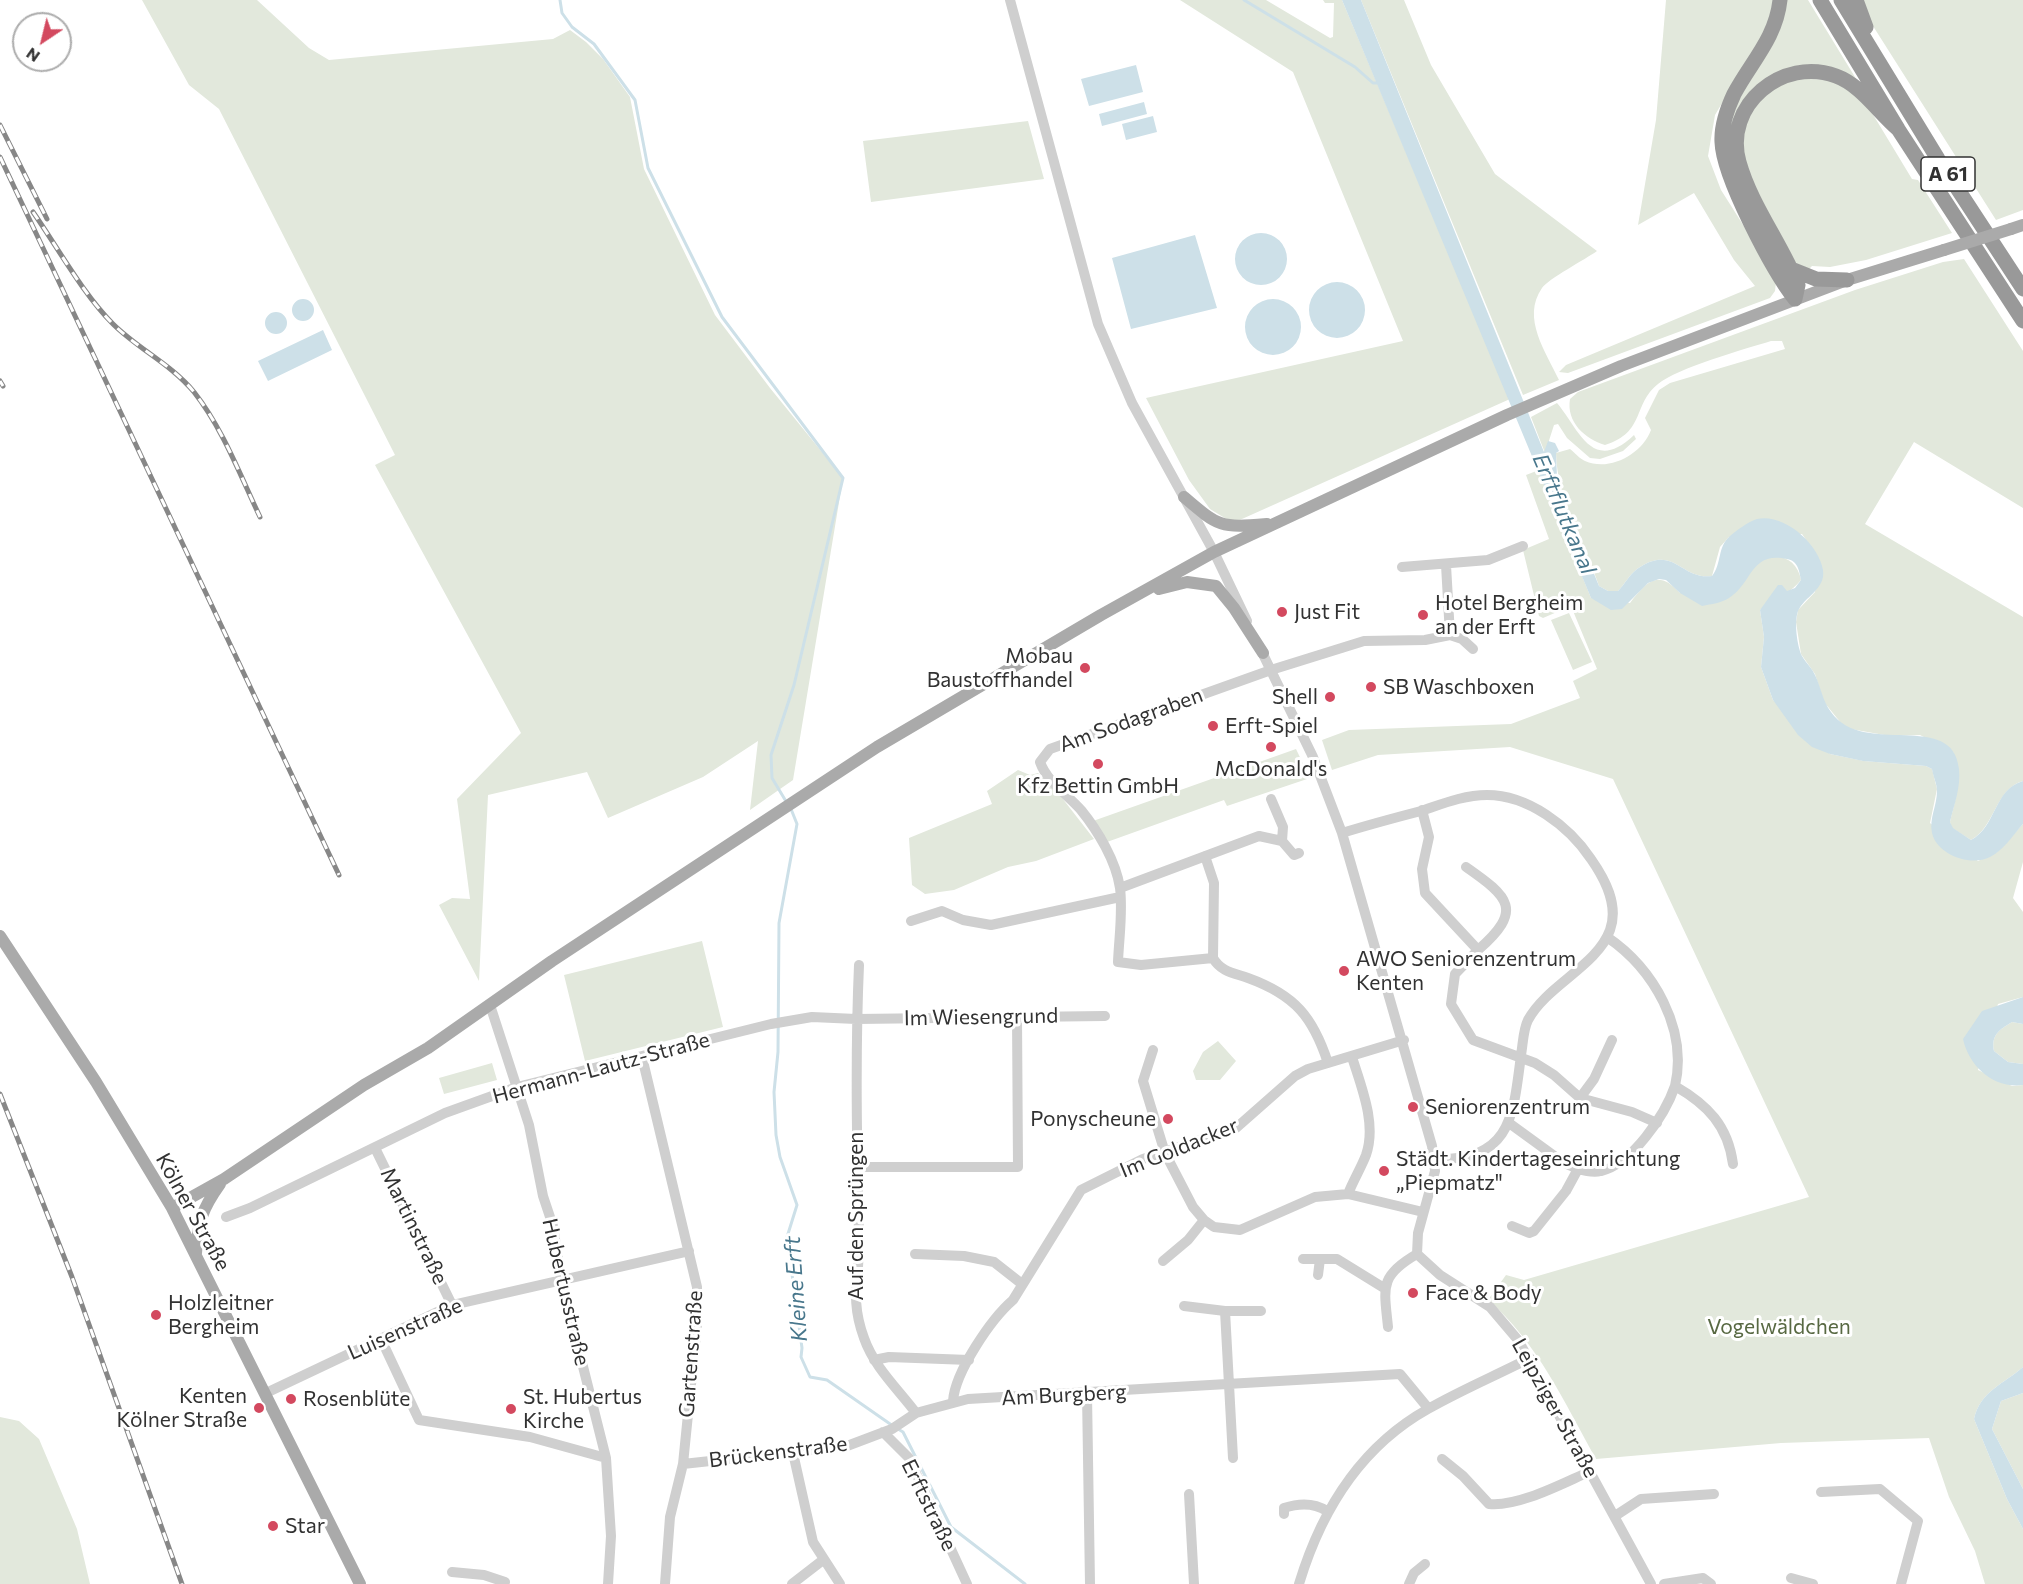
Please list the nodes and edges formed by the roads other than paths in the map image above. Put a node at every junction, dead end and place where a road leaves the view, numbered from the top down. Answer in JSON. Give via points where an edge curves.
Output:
{"nodes":[{"id":1,"x":1010,"y":0,"type":"edge"},
{"id":2,"x":1780,"y":0,"type":"edge"},
{"id":3,"x":1820,"y":0,"type":"edge"},
{"id":4,"x":1841,"y":0,"type":"edge"},
{"id":5,"x":1856,"y":0,"type":"edge"},
{"id":6,"x":1876,"y":58,"type":"junction"},
{"id":7,"x":1898,"y":129,"type":"junction"},
{"id":8,"x":2017,"y":227,"type":"edge"},
{"id":9,"x":1791,"y":269,"type":"junction"},
{"id":10,"x":1847,"y":280,"type":"junction"},
{"id":11,"x":2023,"y":289,"type":"edge"},
{"id":12,"x":1795,"y":299,"type":"junction"},
{"id":13,"x":2023,"y":321,"type":"edge"},
{"id":14,"x":1184,"y":497,"type":"junction"},
{"id":15,"x":1274,"y":523,"type":"junction"},
{"id":16,"x":1522,"y":546,"type":"dead end"},
{"id":17,"x":1214,"y":552,"type":"junction"},
{"id":18,"x":1446,"y":565,"type":"junction"},
{"id":19,"x":1402,"y":567,"type":"dead end"},
{"id":20,"x":1143,"y":592,"type":"junction"},
{"id":21,"x":1450,"y":635,"type":"junction"},
{"id":22,"x":1473,"y":650,"type":"dead end"},
{"id":23,"x":1263,"y":653,"type":"junction"},
{"id":24,"x":1271,"y":669,"type":"junction"},
{"id":25,"x":1271,"y":799,"type":"dead end"},
{"id":26,"x":1422,"y":810,"type":"junction"},
{"id":27,"x":1342,"y":833,"type":"junction"},
{"id":28,"x":1282,"y":841,"type":"junction"},
{"id":29,"x":1299,"y":853,"type":"dead end"},
{"id":30,"x":1205,"y":856,"type":"junction"},
{"id":31,"x":1466,"y":867,"type":"dead end"},
{"id":32,"x":1120,"y":892,"type":"junction"},
{"id":33,"x":911,"y":921,"type":"dead end"},
{"id":34,"x":0,"y":936,"type":"edge"},
{"id":35,"x":1607,"y":937,"type":"junction"},
{"id":36,"x":1478,"y":950,"type":"junction"},
{"id":37,"x":1212,"y":958,"type":"junction"},
{"id":38,"x":859,"y":965,"type":"dead end"},
{"id":39,"x":490,"y":1005,"type":"junction"},
{"id":40,"x":1017,"y":1016,"type":"junction"},
{"id":41,"x":1106,"y":1016,"type":"dead end"},
{"id":42,"x":856,"y":1019,"type":"junction"},
{"id":43,"x":1404,"y":1040,"type":"junction"},
{"id":44,"x":1612,"y":1040,"type":"dead end"},
{"id":45,"x":1153,"y":1050,"type":"dead end"},
{"id":46,"x":642,"y":1057,"type":"junction"},
{"id":47,"x":1352,"y":1057,"type":"junction"},
{"id":48,"x":1521,"y":1058,"type":"junction"},
{"id":49,"x":1328,"y":1063,"type":"junction"},
{"id":50,"x":1676,"y":1086,"type":"junction"},
{"id":51,"x":517,"y":1087,"type":"junction"},
{"id":52,"x":1580,"y":1098,"type":"junction"},
{"id":53,"x":1657,"y":1123,"type":"junction"},
{"id":54,"x":1509,"y":1124,"type":"junction"},
{"id":55,"x":375,"y":1148,"type":"junction"},
{"id":56,"x":1165,"y":1153,"type":"junction"},
{"id":57,"x":1434,"y":1159,"type":"junction"},
{"id":58,"x":1733,"y":1164,"type":"dead end"},
{"id":59,"x":856,"y":1167,"type":"junction"},
{"id":60,"x":1578,"y":1169,"type":"junction"},
{"id":61,"x":224,"y":1179,"type":"junction"},
{"id":62,"x":1348,"y":1194,"type":"junction"},
{"id":63,"x":172,"y":1208,"type":"junction"},
{"id":64,"x":1423,"y":1212,"type":"junction"},
{"id":65,"x":226,"y":1217,"type":"dead end"},
{"id":66,"x":1204,"y":1220,"type":"junction"},
{"id":67,"x":1512,"y":1226,"type":"dead end"},
{"id":68,"x":689,"y":1251,"type":"junction"},
{"id":69,"x":196,"y":1254,"type":"junction"},
{"id":70,"x":915,"y":1254,"type":"dead end"},
{"id":71,"x":1418,"y":1254,"type":"junction"},
{"id":72,"x":1303,"y":1259,"type":"dead end"},
{"id":73,"x":1320,"y":1259,"type":"junction"},
{"id":74,"x":1163,"y":1261,"type":"dead end"},
{"id":75,"x":1318,"y":1275,"type":"dead end"},
{"id":76,"x":561,"y":1279,"type":"junction"},
{"id":77,"x":1022,"y":1284,"type":"junction"},
{"id":78,"x":1384,"y":1288,"type":"junction"},
{"id":79,"x":452,"y":1305,"type":"junction"},
{"id":80,"x":1184,"y":1306,"type":"dead end"},
{"id":81,"x":1225,"y":1311,"type":"junction"},
{"id":82,"x":1261,"y":1311,"type":"dead end"},
{"id":83,"x":1388,"y":1327,"type":"dead end"},
{"id":84,"x":381,"y":1339,"type":"junction"},
{"id":85,"x":1530,"y":1358,"type":"junction"},
{"id":86,"x":874,"y":1360,"type":"junction"},
{"id":87,"x":969,"y":1360,"type":"junction"},
{"id":88,"x":1228,"y":1383,"type":"junction"},
{"id":89,"x":266,"y":1393,"type":"junction"},
{"id":90,"x":1087,"y":1394,"type":"junction"},
{"id":91,"x":953,"y":1401,"type":"junction"},
{"id":92,"x":1428,"y":1408,"type":"junction"},
{"id":93,"x":916,"y":1413,"type":"junction"},
{"id":94,"x":905,"y":1422,"type":"joint"},
{"id":95,"x":887,"y":1430,"type":"junction"},
{"id":96,"x":793,"y":1453,"type":"junction"},
{"id":97,"x":606,"y":1458,"type":"junction"},
{"id":98,"x":1233,"y":1458,"type":"dead end"},
{"id":99,"x":1442,"y":1459,"type":"dead end"},
{"id":100,"x":683,"y":1464,"type":"junction"},
{"id":101,"x":1591,"y":1471,"type":"junction"},
{"id":102,"x":1821,"y":1492,"type":"dead end"},
{"id":103,"x":1189,"y":1494,"type":"dead end"},
{"id":104,"x":1714,"y":1494,"type":"dead end"},
{"id":105,"x":1327,"y":1511,"type":"junction"},
{"id":106,"x":1284,"y":1514,"type":"dead end"},
{"id":107,"x":1615,"y":1516,"type":"junction"},
{"id":108,"x":823,"y":1560,"type":"junction"},
{"id":109,"x":1425,"y":1564,"type":"dead end"},
{"id":110,"x":452,"y":1572,"type":"dead end"},
{"id":111,"x":1791,"y":1578,"type":"dead end"},
{"id":112,"x":509,"y":1583,"type":"edge"},
{"id":113,"x":360,"y":1584,"type":"edge"},
{"id":114,"x":608,"y":1584,"type":"edge"},
{"id":115,"x":665,"y":1584,"type":"edge"},
{"id":116,"x":792,"y":1584,"type":"edge"},
{"id":117,"x":840,"y":1584,"type":"edge"},
{"id":118,"x":967,"y":1584,"type":"edge"},
{"id":119,"x":1090,"y":1584,"type":"edge"},
{"id":120,"x":1194,"y":1584,"type":"edge"},
{"id":121,"x":1299,"y":1584,"type":"edge"},
{"id":122,"x":1409,"y":1584,"type":"edge"},
{"id":123,"x":1651,"y":1584,"type":"edge"},
{"id":124,"x":1664,"y":1584,"type":"edge"},
{"id":125,"x":1711,"y":1584,"type":"edge"},
{"id":126,"x":1813,"y":1584,"type":"edge"},
{"id":127,"x":1900,"y":1584,"type":"edge"}],
"edges":[{"from":1,"to":14,"type":"street","via":[[1098,324],[1132,403]]},
{"from":2,"to":12,"type":"highway","via":[[1767,42],[1729,105],[1722,145],[1739,197]]},
{"from":3,"to":7,"type":"highway","number":"A 61"},
{"from":4,"to":6,"type":"highway","number":"A 61"},
{"from":5,"to":6,"type":"highway"},
{"from":6,"to":11,"type":"highway","number":"A 61"},
{"from":7,"to":9,"type":"highway","via":[[1852,84],[1827,73],[1802,71],[1778,78],[1749,103],[1738,134],[1738,161]]},
{"from":7,"to":13,"type":"highway","number":"A 61"},
{"from":8,"to":10,"type":"main road","bridge":true},
{"from":9,"to":10,"type":"highway","via":[[1816,279]]},
{"from":9,"to":12,"type":"highway","via":[[1798,285]]},
{"from":10,"to":12,"type":"main road"},
{"from":12,"to":15,"type":"main road","via":[[1535,403]]},
{"from":14,"to":15,"type":"main road","via":[[1224,527]]},
{"from":14,"to":17,"type":"street"},
{"from":15,"to":17,"type":"main road"},
{"from":16,"to":18,"type":"street","via":[[1488,560]]},
{"from":17,"to":20,"type":"main road"},
{"from":17,"to":23,"type":"street"},
{"from":18,"to":19,"type":"street"},
{"from":18,"to":21,"type":"street"},
{"from":20,"to":23,"type":"main road","via":[[1187,582],[1216,586]]},
{"from":20,"to":39,"type":"main road","via":[[877,747]]},
{"from":21,"to":22,"type":"street","via":[[1462,639]]},
{"from":21,"to":24,"type":"street","via":[[1425,640],[1364,641]]},
{"from":23,"to":24,"type":"street"},
{"from":24,"to":27,"type":"street","via":[[1313,757]]},
{"from":24,"to":32,"type":"street","name":"Am Sodagraben","via":[[1050,749],[1040,762],[1045,775],[1089,820],[1110,858]]},
{"from":25,"to":28,"type":"street","via":[[1283,827]]},
{"from":26,"to":27,"type":"street"},
{"from":26,"to":35,"type":"street","via":[[1487,795],[1526,803],[1541,811],[1586,850],[1604,879],[1613,911]]},
{"from":26,"to":36,"type":"street","via":[[1429,837],[1422,869],[1425,893]]},
{"from":27,"to":43,"type":"street"},
{"from":28,"to":29,"type":"street","via":[[1294,855]]},
{"from":28,"to":30,"type":"street","via":[[1259,836]]},
{"from":30,"to":32,"type":"street"},
{"from":30,"to":37,"type":"street","via":[[1214,883]]},
{"from":31,"to":36,"type":"street","via":[[1497,889],[1506,904],[1504,922]]},
{"from":32,"to":33,"type":"street","via":[[991,925],[942,911]]},
{"from":32,"to":37,"type":"street","name":"Am Sodagraben","via":[[1118,962],[1141,965]]},
{"from":34,"to":63,"type":"main road","name":"Kölner Straße","via":[[96,1082]]},
{"from":35,"to":48,"type":"street","via":[[1537,1006],[1527,1022]]},
{"from":35,"to":50,"type":"street","via":[[1643,968],[1666,1012],[1678,1041]]},
{"from":36,"to":48,"type":"street","via":[[1455,974],[1451,1004],[1473,1040]]},
{"from":37,"to":49,"type":"street","via":[[1224,970],[1271,988],[1295,1004],[1315,1029]]},
{"from":38,"to":42,"type":"street","name":"Auf den Sprüngen"},
{"from":39,"to":51,"type":"street","name":"Hubertusstraße"},
{"from":39,"to":61,"type":"main road"},
{"from":40,"to":41,"type":"street","name":"Im Wiesengrund"},
{"from":40,"to":42,"type":"street","name":"Im Wiesengrund"},
{"from":40,"to":59,"type":"street","via":[[1018,1167]]},
{"from":42,"to":46,"type":"street","name":"Hermann-Lautz-Straße","via":[[789,1020]]},
{"from":42,"to":59,"type":"street","name":"Auf den Sprüngen"},
{"from":43,"to":47,"type":"street","name":"Im Goldacker"},
{"from":43,"to":57,"type":"street"},
{"from":44,"to":52,"type":"street","via":[[1594,1079]]},
{"from":45,"to":56,"type":"street","via":[[1143,1081]]},
{"from":46,"to":51,"type":"street","name":"Hermann-Lautz-Straße"},
{"from":46,"to":68,"type":"street","name":"Gartenstraße"},
{"from":47,"to":49,"type":"street","name":"Im Goldacker"},
{"from":47,"to":62,"type":"street","via":[[1370,1134],[1366,1154]]},
{"from":48,"to":52,"type":"street","via":[[1545,1069]]},
{"from":48,"to":54,"type":"street"},
{"from":49,"to":56,"type":"street","name":"Im Goldacker","via":[[1294,1076],[1236,1128]]},
{"from":50,"to":53,"type":"street"},
{"from":50,"to":58,"type":"street","via":[[1714,1115]]},
{"from":51,"to":55,"type":"street","name":"Hermann-Lautz-Straße","via":[[445,1113]]},
{"from":51,"to":76,"type":"street","name":"Hubertusstraße","via":[[553,1226]]},
{"from":52,"to":53,"type":"street"},
{"from":53,"to":60,"type":"street","via":[[1613,1167],[1591,1172]]},
{"from":54,"to":57,"type":"street","via":[[1482,1154]]},
{"from":54,"to":60,"type":"street"},
{"from":55,"to":65,"type":"street","name":"Hermann-Lautz-Straße"},
{"from":55,"to":79,"type":"street","name":"Martinstraße"},
{"from":56,"to":66,"type":"street","via":[[1192,1207]]},
{"from":56,"to":77,"type":"street","name":"Im Goldacker","via":[[1143,1159],[1081,1190]]},
{"from":57,"to":64,"type":"street","via":[[1431,1192]]},
{"from":59,"to":86,"type":"street","name":"Auf den Sprüngen","via":[[859,1242],[854,1293],[857,1318]]},
{"from":60,"to":67,"type":"street","via":[[1538,1228],[1529,1233]]},
{"from":61,"to":63,"type":"main road"},
{"from":61,"to":69,"type":"main road","via":[[199,1220]]},
{"from":62,"to":64,"type":"street"},
{"from":62,"to":66,"type":"street","via":[[1315,1197],[1240,1230],[1221,1228]]},
{"from":63,"to":69,"type":"main road","name":"Kölner Straße"},
{"from":64,"to":71,"type":"street"},
{"from":66,"to":74,"type":"street"},
{"from":68,"to":76,"type":"street","name":"Luisenstraße"},
{"from":68,"to":100,"type":"street","name":"Gartenstraße","via":[[698,1287],[697,1325]]},
{"from":69,"to":89,"type":"main road","name":"Kölner Straße"},
{"from":70,"to":77,"type":"street","via":[[994,1262]]},
{"from":71,"to":78,"type":"street","via":[[1395,1270]]},
{"from":71,"to":85,"type":"street","name":"Leipziger Straße","via":[[1440,1275],[1490,1307]]},
{"from":72,"to":73,"type":"street"},
{"from":73,"to":75,"type":"street"},
{"from":73,"to":78,"type":"street","via":[[1336,1259]]},
{"from":76,"to":79,"type":"street","name":"Luisenstraße"},
{"from":76,"to":97,"type":"street","name":"Hubertusstraße"},
{"from":77,"to":87,"type":"street","name":"Im Goldacker"},
{"from":78,"to":83,"type":"street"},
{"from":79,"to":84,"type":"street","name":"Luisenstraße"},
{"from":80,"to":81,"type":"street"},
{"from":81,"to":82,"type":"street"},
{"from":81,"to":88,"type":"street"},
{"from":84,"to":89,"type":"street","name":"Luisenstraße"},
{"from":84,"to":97,"type":"street","via":[[419,1420],[530,1437]]},
{"from":85,"to":92,"type":"street"},
{"from":85,"to":101,"type":"street","name":"Leipziger Straße"},
{"from":86,"to":87,"type":"street"},
{"from":86,"to":93,"type":"street","name":"Auf den Sprüngen"},
{"from":87,"to":91,"type":"street","name":"Im Goldacker","via":[[954,1390]]},
{"from":88,"to":90,"type":"street","name":"Am Burgberg"},
{"from":88,"to":92,"type":"street","name":"Am Burgberg","via":[[1400,1374]]},
{"from":88,"to":98,"type":"street"},
{"from":89,"to":113,"type":"main road","name":"Kölner Straße"},
{"from":90,"to":91,"type":"street","name":"Am Burgberg"},
{"from":90,"to":119,"type":"street"},
{"from":91,"to":93,"type":"street","name":"Am Burgberg"},
{"from":92,"to":105,"type":"street","via":[[1360,1464]]},
{"from":93,"to":94,"type":"street","name":"Am Burgberg"},
{"from":94,"to":95,"type":"street","name":"Brückenstraße"},
{"from":95,"to":96,"type":"street","name":"Brückenstraße","via":[[847,1446]]},
{"from":95,"to":118,"type":"street","name":"Erftstraße","via":[[909,1458]]},
{"from":96,"to":100,"type":"street","name":"Brückenstraße"},
{"from":96,"to":108,"type":"street","via":[[813,1542]]},
{"from":97,"to":114,"type":"street","name":"Hubertusstraße","via":[[611,1536]]},
{"from":99,"to":101,"type":"street","via":[[1489,1504],[1500,1505]]},
{"from":100,"to":115,"type":"street","name":"Gartenstraße","via":[[670,1518]]},
{"from":101,"to":107,"type":"street","name":"Leipziger Straße"},
{"from":102,"to":127,"type":"street","via":[[1880,1489],[1918,1521]]},
{"from":103,"to":120,"type":"street"},
{"from":104,"to":107,"type":"street","via":[[1641,1499]]},
{"from":105,"to":106,"type":"street","via":[[1318,1505],[1299,1504],[1284,1508]]},
{"from":105,"to":121,"type":"street"},
{"from":107,"to":123,"type":"street","name":"Leipziger Straße"},
{"from":108,"to":116,"type":"street"},
{"from":108,"to":117,"type":"street"},
{"from":109,"to":122,"type":"street"},
{"from":110,"to":112,"type":"street","via":[[484,1575]]},
{"from":111,"to":126,"type":"street"},
{"from":124,"to":125,"type":"street","via":[[1703,1578]]}]}
